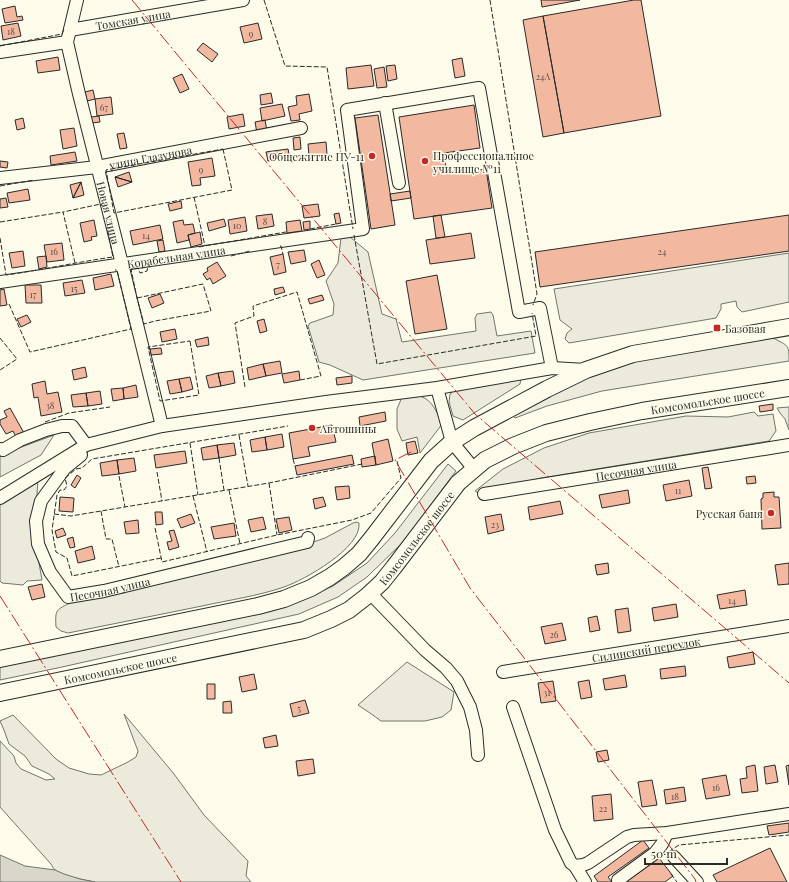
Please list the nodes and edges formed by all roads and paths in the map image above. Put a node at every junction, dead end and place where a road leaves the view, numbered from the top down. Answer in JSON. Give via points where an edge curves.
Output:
{"nodes":[{"id":1,"x":77,"y":0,"type":"edge"},
{"id":2,"x":243,"y":0,"type":"edge"},
{"id":3,"x":70,"y":30,"type":"junction"},
{"id":4,"x":67,"y":42,"type":"junction"},
{"id":5,"x":0,"y":52,"type":"edge"},
{"id":6,"x":386,"y":103,"type":"junction"},
{"id":7,"x":300,"y":128,"type":"dead end"},
{"id":8,"x":97,"y":167,"type":"junction"},
{"id":9,"x":0,"y":178,"type":"edge"},
{"id":10,"x":399,"y":183,"type":"dead end"},
{"id":11,"x":122,"y":264,"type":"junction"},
{"id":12,"x":0,"y":282,"type":"edge"},
{"id":13,"x":789,"y":327,"type":"edge"},
{"id":14,"x":552,"y":368,"type":"junction"},
{"id":15,"x":586,"y":370,"type":"junction"},
{"id":16,"x":437,"y":388,"type":"junction"},
{"id":17,"x":789,"y":388,"type":"edge"},
{"id":18,"x":162,"y":426,"type":"junction"},
{"id":19,"x":99,"y":441,"type":"junction"},
{"id":20,"x":452,"y":442,"type":"junction"},
{"id":21,"x":86,"y":445,"type":"junction"},
{"id":22,"x":789,"y":445,"type":"edge"},
{"id":23,"x":0,"y":449,"type":"edge"},
{"id":24,"x":474,"y":469,"type":"junction"},
{"id":25,"x":484,"y":494,"type":"dead end"},
{"id":26,"x":0,"y":498,"type":"edge"},
{"id":27,"x":308,"y":538,"type":"dead end"},
{"id":28,"x":370,"y":593,"type":"junction"},
{"id":29,"x":789,"y":626,"type":"edge"},
{"id":30,"x":0,"y":659,"type":"edge"},
{"id":31,"x":503,"y":672,"type":"dead end"},
{"id":32,"x":0,"y":693,"type":"edge"},
{"id":33,"x":513,"y":707,"type":"dead end"},
{"id":34,"x":478,"y":755,"type":"dead end"},
{"id":35,"x":789,"y":814,"type":"edge"},
{"id":36,"x":667,"y":833,"type":"junction"},
{"id":37,"x":674,"y":857,"type":"dead end"},
{"id":38,"x":575,"y":866,"type":"junction"},
{"id":39,"x":585,"y":882,"type":"edge"},
{"id":40,"x":620,"y":882,"type":"edge"},
{"id":41,"x":697,"y":882,"type":"edge"}],
"edges":[{"from":1,"to":3,"type":"street","name":"Новая улица"},
{"from":2,"to":3,"type":"street","name":"Томская улица"},
{"from":3,"to":4,"type":"street","name":"Новая улица"},
{"from":4,"to":5,"type":"street"},
{"from":4,"to":8,"type":"street","name":"Новая улица"},
{"from":6,"to":10,"type":"street"},
{"from":6,"to":11,"type":"street","name":"Корабельная улица","via":[[347,110],[363,229]]},
{"from":6,"to":14,"type":"street","via":[[479,88],[519,312],[540,308]]},
{"from":7,"to":8,"type":"street","name":"улица Глазунова"},
{"from":8,"to":9,"type":"street","name":"улица Глазунова"},
{"from":8,"to":11,"type":"street","name":"Новая улица"},
{"from":11,"to":12,"type":"street","name":"Корабельная улица"},
{"from":11,"to":18,"type":"street","name":"Новая улица"},
{"from":13,"to":15,"type":"main road","via":[[633,354]]},
{"from":14,"to":15,"type":"street"},
{"from":14,"to":16,"type":"street"},
{"from":15,"to":20,"type":"main road"},
{"from":16,"to":18,"type":"street"},
{"from":16,"to":20,"type":"street"},
{"from":17,"to":24,"type":"main road","name":"Комсомольское шоссе","via":[[642,411],[576,425],[513,446],[485,460]]},
{"from":18,"to":19,"type":"street"},
{"from":19,"to":21,"type":"street"},
{"from":19,"to":27,"type":"street","name":"Песочная улица","via":[[65,468],[41,502],[36,521],[38,544],[50,572],[68,597],[104,591],[307,542]]},
{"from":20,"to":24,"type":"street"},
{"from":20,"to":30,"type":"main road","via":[[431,461],[359,554],[330,577],[311,588],[258,606]]},
{"from":21,"to":23,"type":"street","via":[[72,426],[62,426]]},
{"from":21,"to":26,"type":"street"},
{"from":22,"to":25,"type":"street","name":"Песочная улица"},
{"from":24,"to":28,"type":"main road","name":"Комсомольское шоссе","via":[[458,483],[382,582]]},
{"from":28,"to":32,"type":"main road","name":"Комсомольское шоссе","via":[[349,610],[304,630]]},
{"from":28,"to":34,"type":"street","via":[[457,681],[470,707],[476,730]]},
{"from":29,"to":31,"type":"street","name":"Силинский переулок"},
{"from":33,"to":38,"type":"street","via":[[555,830],[571,863]]},
{"from":35,"to":36,"type":"street"},
{"from":36,"to":38,"type":"street","via":[[627,837],[588,863]]},
{"from":36,"to":40,"type":"street","via":[[655,853],[618,880]]},
{"from":37,"to":41,"type":"street"},
{"from":38,"to":39,"type":"street"}]}
